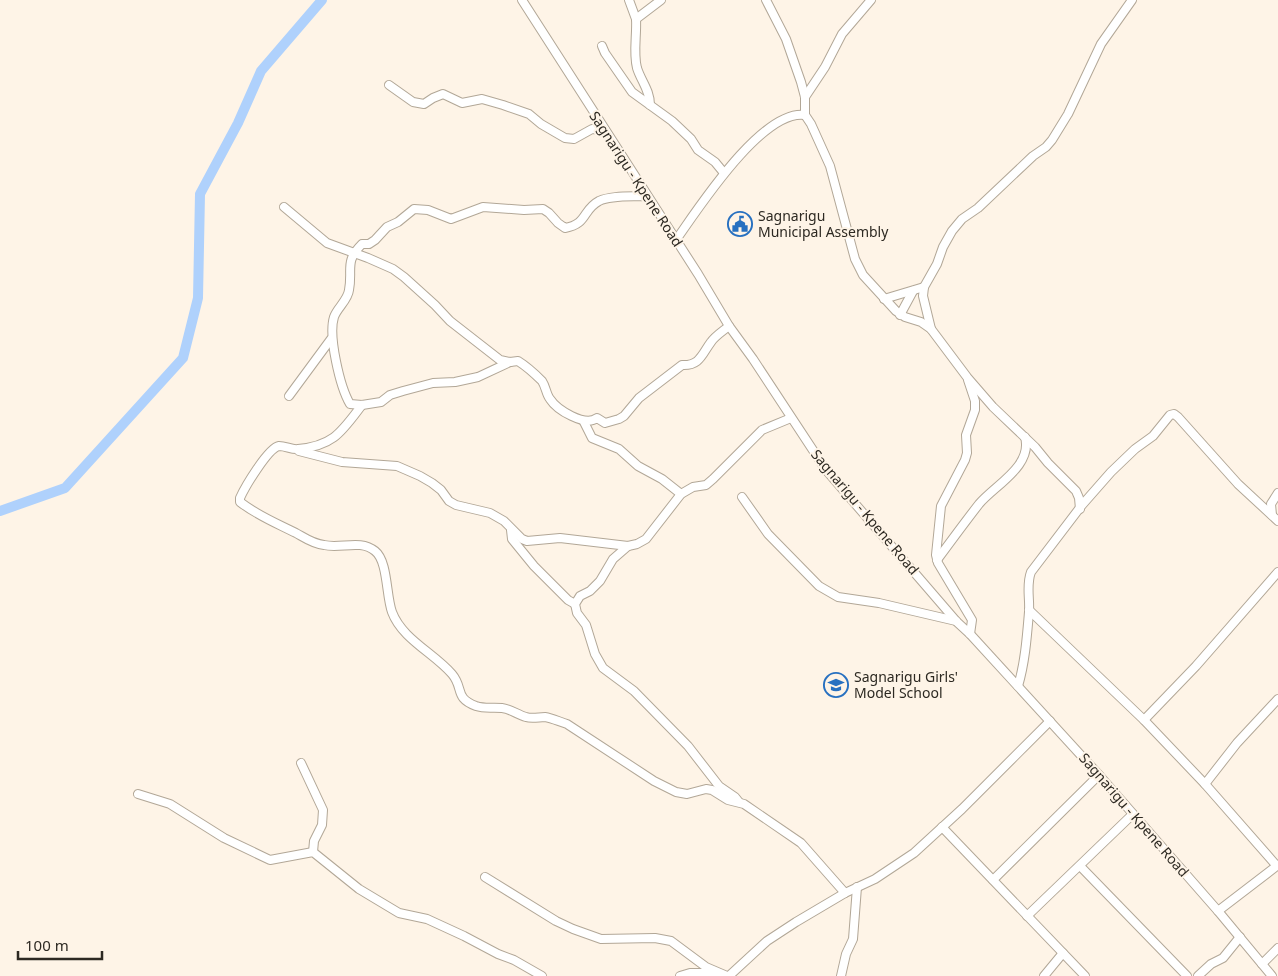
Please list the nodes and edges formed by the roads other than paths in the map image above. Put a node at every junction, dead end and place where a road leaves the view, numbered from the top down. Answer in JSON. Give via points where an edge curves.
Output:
{"nodes":[{"id":1,"x":522,"y":0,"type":"edge"},
{"id":2,"x":629,"y":0,"type":"edge"},
{"id":3,"x":661,"y":0,"type":"edge"},
{"id":4,"x":766,"y":0,"type":"edge"},
{"id":5,"x":872,"y":0,"type":"edge"},
{"id":6,"x":1132,"y":0,"type":"edge"},
{"id":7,"x":636,"y":19,"type":"junction"},
{"id":8,"x":602,"y":46,"type":"dead end"},
{"id":9,"x":388,"y":85,"type":"dead end"},
{"id":10,"x":805,"y":96,"type":"junction"},
{"id":11,"x":650,"y":105,"type":"junction"},
{"id":12,"x":805,"y":114,"type":"junction"},
{"id":13,"x":605,"y":130,"type":"junction"},
{"id":14,"x":724,"y":173,"type":"junction"},
{"id":15,"x":647,"y":196,"type":"junction"},
{"id":16,"x":284,"y":207,"type":"dead end"},
{"id":17,"x":676,"y":240,"type":"junction"},
{"id":18,"x":355,"y":253,"type":"junction"},
{"id":19,"x":924,"y":287,"type":"junction"},
{"id":20,"x":913,"y":291,"type":"junction"},
{"id":21,"x":884,"y":299,"type":"junction"},
{"id":22,"x":900,"y":314,"type":"junction"},
{"id":23,"x":729,"y":326,"type":"junction"},
{"id":24,"x":931,"y":329,"type":"junction"},
{"id":25,"x":332,"y":338,"type":"junction"},
{"id":26,"x":510,"y":362,"type":"junction"},
{"id":27,"x":967,"y":377,"type":"junction"},
{"id":28,"x":289,"y":396,"type":"dead end"},
{"id":29,"x":362,"y":405,"type":"junction"},
{"id":30,"x":791,"y":418,"type":"junction"},
{"id":31,"x":584,"y":422,"type":"junction"},
{"id":32,"x":1024,"y":437,"type":"junction"},
{"id":33,"x":296,"y":450,"type":"junction"},
{"id":34,"x":1278,"y":493,"type":"edge"},
{"id":35,"x":681,"y":494,"type":"junction"},
{"id":36,"x":742,"y":497,"type":"dead end"},
{"id":37,"x":1080,"y":509,"type":"junction"},
{"id":38,"x":1272,"y":515,"type":"junction"},
{"id":39,"x":1278,"y":521,"type":"edge"},
{"id":40,"x":511,"y":530,"type":"junction"},
{"id":41,"x":628,"y":546,"type":"junction"},
{"id":42,"x":937,"y":560,"type":"junction"},
{"id":43,"x":1278,"y":572,"type":"edge"},
{"id":44,"x":575,"y":604,"type":"junction"},
{"id":45,"x":1029,"y":610,"type":"junction"},
{"id":46,"x":957,"y":622,"type":"junction"},
{"id":47,"x":970,"y":634,"type":"junction"},
{"id":48,"x":1018,"y":686,"type":"junction"},
{"id":49,"x":1278,"y":699,"type":"edge"},
{"id":50,"x":1050,"y":720,"type":"junction"},
{"id":51,"x":1144,"y":720,"type":"junction"},
{"id":52,"x":301,"y":763,"type":"dead end"},
{"id":53,"x":1099,"y":775,"type":"junction"},
{"id":54,"x":1205,"y":784,"type":"junction"},
{"id":55,"x":138,"y":794,"type":"dead end"},
{"id":56,"x":740,"y":803,"type":"junction"},
{"id":57,"x":1134,"y":814,"type":"junction"},
{"id":58,"x":942,"y":827,"type":"junction"},
{"id":59,"x":314,"y":852,"type":"junction"},
{"id":60,"x":1277,"y":865,"type":"edge"},
{"id":61,"x":1080,"y":866,"type":"junction"},
{"id":62,"x":484,"y":877,"type":"dead end"},
{"id":63,"x":993,"y":880,"type":"junction"},
{"id":64,"x":857,"y":887,"type":"junction"},
{"id":65,"x":845,"y":893,"type":"junction"},
{"id":66,"x":1218,"y":911,"type":"junction"},
{"id":67,"x":1027,"y":916,"type":"junction"},
{"id":68,"x":1240,"y":937,"type":"junction"},
{"id":69,"x":1278,"y":948,"type":"edge"},
{"id":70,"x":1063,"y":953,"type":"junction"},
{"id":71,"x":1262,"y":964,"type":"junction"},
{"id":72,"x":719,"y":973,"type":"junction"},
{"id":73,"x":542,"y":976,"type":"edge"},
{"id":74,"x":680,"y":976,"type":"edge"},
{"id":75,"x":728,"y":976,"type":"edge"},
{"id":76,"x":841,"y":976,"type":"edge"},
{"id":77,"x":1044,"y":976,"type":"edge"},
{"id":78,"x":1085,"y":976,"type":"edge"},
{"id":79,"x":1187,"y":976,"type":"edge"},
{"id":80,"x":1198,"y":976,"type":"edge"},
{"id":81,"x":1272,"y":976,"type":"edge"}],
"edges":[{"from":1,"to":13,"type":"street","name":"Sagnarigu - Kpene Road"},
{"from":2,"to":7,"type":"street"},
{"from":3,"to":7,"type":"street"},
{"from":4,"to":10,"type":"street","via":[[786,40]]},
{"from":5,"to":10,"type":"street","via":[[842,34],[826,67]]},
{"from":6,"to":19,"type":"street","via":[[1101,44],[1072,107],[1052,140],[952,231]]},
{"from":7,"to":11,"type":"street","via":[[637,68],[650,96]]},
{"from":8,"to":11,"type":"street","via":[[632,92]]},
{"from":9,"to":13,"type":"street","via":[[413,102],[424,104],[443,94],[462,102],[491,101],[529,114],[566,138],[574,139],[592,129]]},
{"from":10,"to":12,"type":"street"},
{"from":11,"to":14,"type":"street","via":[[672,121]]},
{"from":12,"to":14,"type":"street","via":[[796,113],[768,129]]},
{"from":12,"to":21,"type":"street","via":[[830,166],[855,259],[863,275]]},
{"from":13,"to":15,"type":"street","name":"Sagnarigu - Kpene Road"},
{"from":14,"to":17,"type":"street"},
{"from":15,"to":17,"type":"street","name":"Sagnarigu - Kpene Road"},
{"from":15,"to":18,"type":"street","via":[[599,201],[580,223],[565,228],[543,209],[483,207],[450,219],[428,210],[414,209],[387,227],[376,240],[362,244]]},
{"from":16,"to":18,"type":"street","via":[[327,243]]},
{"from":17,"to":23,"type":"street","name":"Sagnarigu - Kpene Road"},
{"from":18,"to":25,"type":"street","via":[[350,261],[350,291],[334,319]]},
{"from":18,"to":26,"type":"street","via":[[398,273],[450,321],[500,360]]},
{"from":19,"to":20,"type":"street"},
{"from":19,"to":24,"type":"street"},
{"from":20,"to":21,"type":"street"},
{"from":20,"to":22,"type":"street"},
{"from":21,"to":22,"type":"street"},
{"from":22,"to":24,"type":"street"},
{"from":23,"to":30,"type":"street","name":"Sagnarigu - Kpene Road"},
{"from":23,"to":31,"type":"street","via":[[711,341],[701,357],[690,365],[682,365],[639,398],[624,416],[613,422],[605,423],[596,418]]},
{"from":24,"to":27,"type":"street"},
{"from":25,"to":28,"type":"street"},
{"from":25,"to":29,"type":"street","via":[[347,399],[350,404]]},
{"from":26,"to":29,"type":"street","via":[[478,377],[433,383],[390,395],[381,402]]},
{"from":26,"to":31,"type":"street","via":[[518,361],[524,365],[544,384],[550,400]]},
{"from":27,"to":32,"type":"street"},
{"from":27,"to":42,"type":"street","via":[[975,410],[966,435],[965,460],[941,506]]},
{"from":29,"to":33,"type":"street","via":[[330,441]]},
{"from":30,"to":35,"type":"street","via":[[762,430],[706,485],[693,487]]},
{"from":30,"to":46,"type":"street","name":"Sagnarigu - Kpene Road","via":[[826,470]]},
{"from":31,"to":35,"type":"street","via":[[592,438],[619,449],[638,466]]},
{"from":32,"to":37,"type":"street","via":[[1076,491]]},
{"from":32,"to":42,"type":"street","via":[[1025,452],[1014,472],[983,500]]},
{"from":33,"to":40,"type":"street","via":[[342,462],[405,468],[436,486],[449,501],[490,514],[504,521]]},
{"from":33,"to":56,"type":"street","via":[[279,446],[273,449],[240,502],[312,542],[325,546],[360,544],[374,550],[381,557],[392,612],[399,624],[452,674],[465,701],[486,709],[502,708],[527,718],[546,717],[567,724],[676,792],[687,794],[712,790]]},
{"from":34,"to":38,"type":"street","via":[[1271,504]]},
{"from":35,"to":41,"type":"street","via":[[646,539]]},
{"from":36,"to":46,"type":"street","via":[[768,534],[819,586],[838,597],[879,603]]},
{"from":37,"to":38,"type":"street","via":[[1111,472],[1174,414],[1238,484]]},
{"from":37,"to":45,"type":"street","via":[[1031,572]]},
{"from":38,"to":39,"type":"street"},
{"from":40,"to":41,"type":"street","via":[[528,541],[560,538]]},
{"from":40,"to":44,"type":"street","via":[[512,539],[534,566]]},
{"from":41,"to":44,"type":"street","via":[[613,559],[600,582],[580,596]]},
{"from":42,"to":47,"type":"street","via":[[972,620]]},
{"from":43,"to":51,"type":"street"},
{"from":44,"to":56,"type":"street","via":[[604,668],[634,691],[688,746],[719,786]]},
{"from":45,"to":48,"type":"street"},
{"from":45,"to":51,"type":"street"},
{"from":46,"to":47,"type":"street","name":"Sagnarigu - Kpene Road"},
{"from":47,"to":48,"type":"street","name":"Sagnarigu - Kpene Road"},
{"from":48,"to":50,"type":"street","name":"Sagnarigu - Kpene Road"},
{"from":49,"to":54,"type":"street"},
{"from":50,"to":53,"type":"street","name":"Sagnarigu - Kpene Road"},
{"from":50,"to":58,"type":"street"},
{"from":51,"to":54,"type":"street"},
{"from":52,"to":59,"type":"street","via":[[323,810]]},
{"from":53,"to":57,"type":"street","name":"Sagnarigu - Kpene Road"},
{"from":53,"to":63,"type":"street"},
{"from":54,"to":60,"type":"street"},
{"from":55,"to":59,"type":"street","via":[[170,804],[224,838],[270,860]]},
{"from":56,"to":65,"type":"street","via":[[801,843]]},
{"from":57,"to":61,"type":"street"},
{"from":57,"to":66,"type":"street","name":"Sagnarigu - Kpene Road"},
{"from":58,"to":63,"type":"street"},
{"from":58,"to":64,"type":"street","via":[[902,862]]},
{"from":59,"to":73,"type":"street","via":[[359,888],[399,913],[427,919]]},
{"from":60,"to":66,"type":"street"},
{"from":61,"to":67,"type":"street"},
{"from":61,"to":79,"type":"street"},
{"from":62,"to":72,"type":"street","via":[[573,929],[601,939],[655,938],[671,941]]},
{"from":63,"to":67,"type":"street"},
{"from":64,"to":65,"type":"street"},
{"from":64,"to":76,"type":"street","via":[[854,939],[846,954]]},
{"from":65,"to":75,"type":"street","via":[[767,941]]},
{"from":66,"to":68,"type":"street","name":"Sagnarigu - Kpene Road"},
{"from":67,"to":70,"type":"street"},
{"from":68,"to":71,"type":"street","name":"Sagnarigu - Kpene Road"},
{"from":68,"to":80,"type":"street","via":[[1223,958]]},
{"from":69,"to":71,"type":"street"},
{"from":70,"to":77,"type":"street"},
{"from":70,"to":78,"type":"street"},
{"from":71,"to":81,"type":"street","name":"Sagnarigu - Kpene Road"},
{"from":72,"to":74,"type":"street"},
{"from":72,"to":75,"type":"street"}]}
